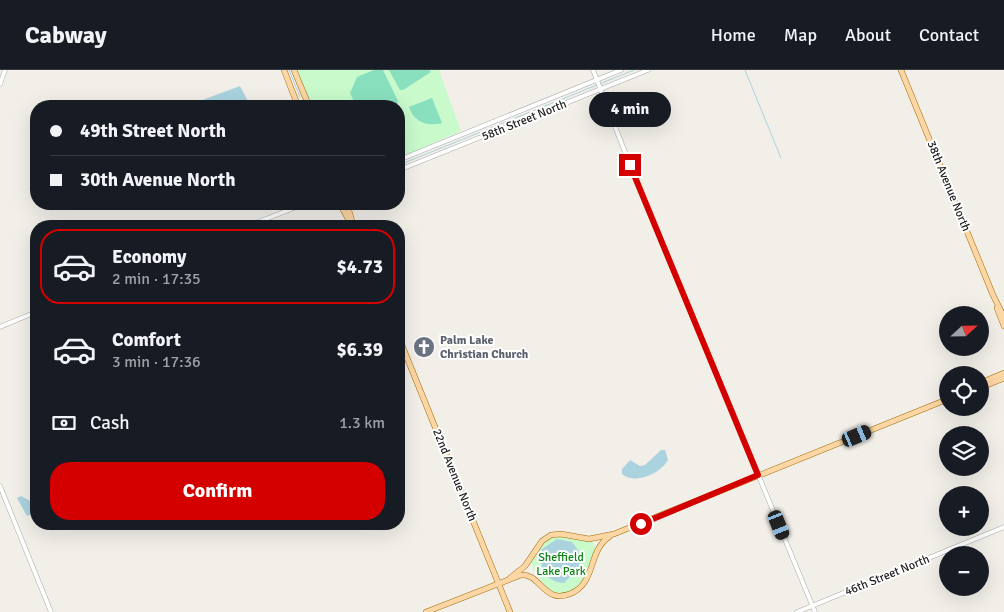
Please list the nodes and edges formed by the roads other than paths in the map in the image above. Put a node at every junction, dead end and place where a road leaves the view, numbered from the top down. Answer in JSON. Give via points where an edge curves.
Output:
{"nodes":[{"id":1,"x":5,"y":70,"type":"edge"},
{"id":2,"x":284,"y":70,"type":"edge"},
{"id":3,"x":294,"y":70,"type":"edge"},
{"id":4,"x":592,"y":70,"type":"edge"},
{"id":5,"x":621,"y":70,"type":"edge"},
{"id":6,"x":648,"y":70,"type":"edge"},
{"id":7,"x":901,"y":70,"type":"edge"},
{"id":8,"x":596,"y":81,"type":"junction"},
{"id":9,"x":0,"y":84,"type":"edge"},
{"id":10,"x":599,"y":89,"type":"junction"},
{"id":11,"x":296,"y":100,"type":"edge"},
{"id":12,"x":306,"y":100,"type":"edge"},
{"id":13,"x":405,"y":158,"type":"edge"},
{"id":14,"x":405,"y":168,"type":"edge"},
{"id":15,"x":289,"y":210,"type":"edge"},
{"id":16,"x":263,"y":220,"type":"edge"},
{"id":17,"x":996,"y":303,"type":"junction"},
{"id":18,"x":30,"y":314,"type":"edge"},
{"id":19,"x":1004,"y":317,"type":"edge"},
{"id":20,"x":1004,"y":326,"type":"edge"},
{"id":21,"x":0,"y":327,"type":"edge"},
{"id":22,"x":405,"y":353,"type":"edge"},
{"id":23,"x":1004,"y":373,"type":"edge"},
{"id":24,"x":1004,"y":378,"type":"edge"},
{"id":25,"x":989,"y":379,"type":"edge"},
{"id":26,"x":989,"y":384,"type":"edge"},
{"id":27,"x":939,"y":403,"type":"edge"},
{"id":28,"x":758,"y":475,"type":"junction"},
{"id":29,"x":0,"y":486,"type":"edge"},
{"id":30,"x":1004,"y":528,"type":"edge"},
{"id":31,"x":614,"y":534,"type":"junction"},
{"id":32,"x":510,"y":578,"type":"junction"},
{"id":33,"x":498,"y":582,"type":"junction"},
{"id":34,"x":812,"y":606,"type":"junction"},
{"id":35,"x":51,"y":612,"type":"edge"},
{"id":36,"x":426,"y":612,"type":"edge"},
{"id":37,"x":510,"y":612,"type":"edge"},
{"id":38,"x":797,"y":612,"type":"edge"},
{"id":39,"x":815,"y":612,"type":"edge"}],
"edges":[{"from":1,"to":9,"type":"street"},
{"from":2,"to":11,"type":"main road"},
{"from":3,"to":12,"type":"main road"},
{"from":4,"to":8,"type":"street"},
{"from":5,"to":8,"type":"street","name":"58th Street North"},
{"from":6,"to":10,"type":"street","name":"58th Street North"},
{"from":7,"to":17,"type":"main road","name":"38th Avenue North"},
{"from":8,"to":10,"type":"street"},
{"from":8,"to":13,"type":"street","name":"58th Street North"},
{"from":10,"to":14,"type":"street","name":"58th Street North"},
{"from":10,"to":28,"type":"street"},
{"from":15,"to":16,"type":"street"},
{"from":17,"to":19,"type":"main road","name":"38th Avenue North"},
{"from":17,"to":20,"type":"main road","name":"38th Avenue North"},
{"from":18,"to":21,"type":"street"},
{"from":22,"to":33,"type":"main road","name":"22nd Avenue North"},
{"from":23,"to":25,"type":"main road"},
{"from":24,"to":26,"type":"main road"},
{"from":27,"to":28,"type":"main road"},
{"from":28,"to":31,"type":"main road"},
{"from":28,"to":34,"type":"street"},
{"from":29,"to":35,"type":"street"},
{"from":30,"to":34,"type":"street","name":"46th Street North"},
{"from":31,"to":32,"type":"main road","via":[[589,539],[560,534],[547,538],[525,566]]},
{"from":31,"to":32,"type":"main road","via":[[600,544],[589,576],[572,593],[561,596],[549,593],[526,574]]},
{"from":32,"to":33,"type":"main road"},
{"from":33,"to":36,"type":"main road"},
{"from":33,"to":37,"type":"main road","name":"22nd Avenue North"},
{"from":34,"to":38,"type":"street","name":"46th Street North"},
{"from":34,"to":39,"type":"street"}]}
